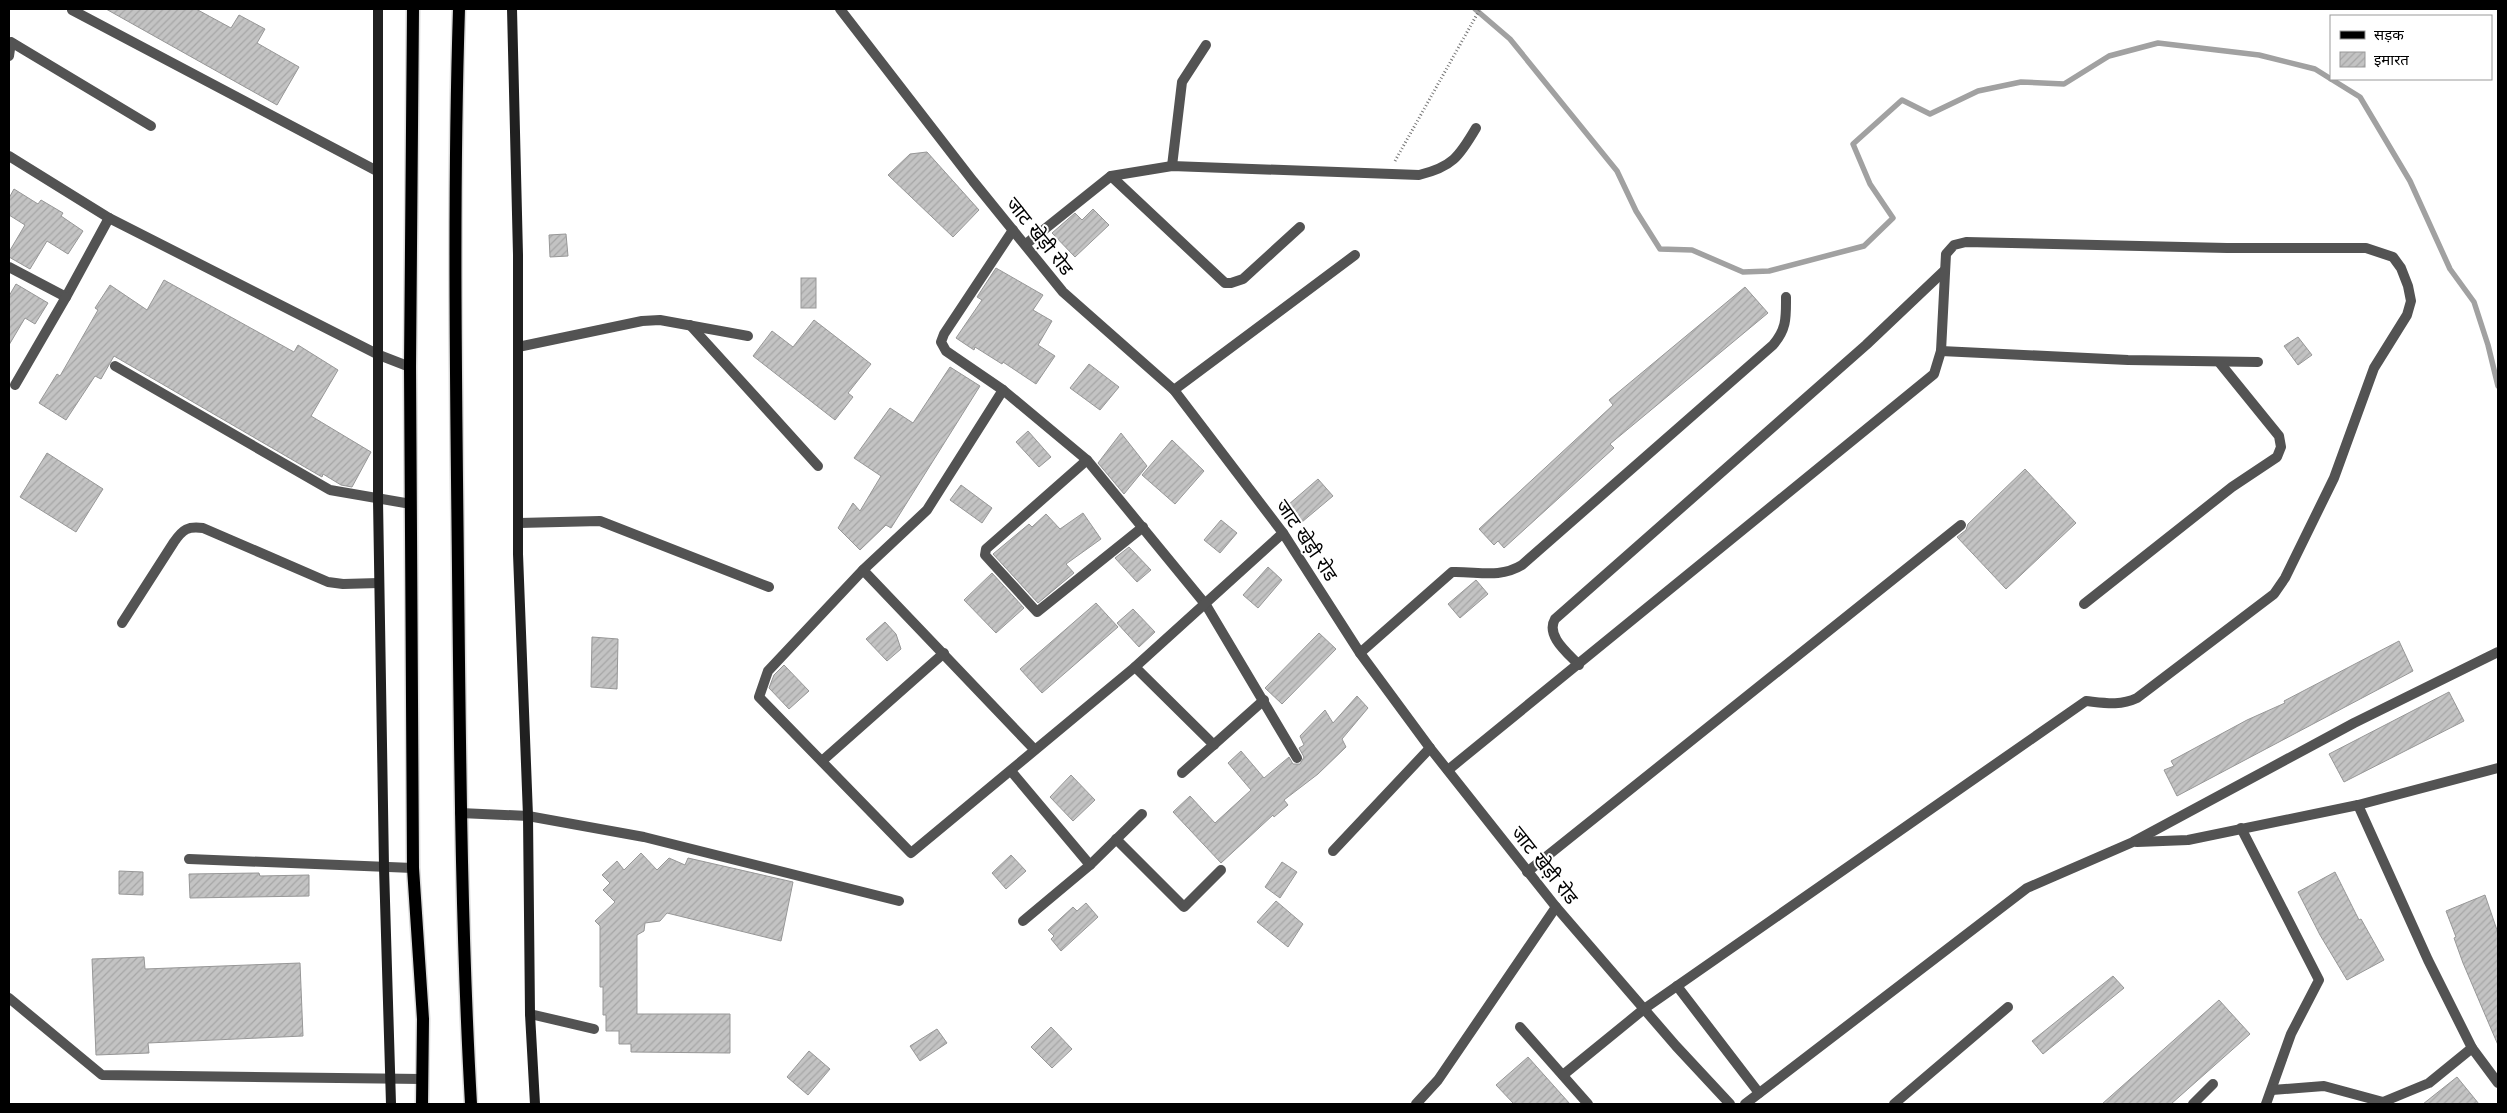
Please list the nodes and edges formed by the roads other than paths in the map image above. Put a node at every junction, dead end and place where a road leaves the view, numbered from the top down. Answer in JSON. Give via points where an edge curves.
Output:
{"nodes":[{"id":1,"x":378,"y":9,"type":"edge"},
{"id":2,"x":412,"y":9,"type":"edge"},
{"id":3,"x":459,"y":9,"type":"edge"},
{"id":4,"x":512,"y":9,"type":"edge"},
{"id":5,"x":840,"y":9,"type":"edge"},
{"id":6,"x":72,"y":10,"type":"dead end"},
{"id":7,"x":1206,"y":45,"type":"dead end"},
{"id":8,"x":9,"y":56,"type":"edge"},
{"id":9,"x":151,"y":126,"type":"dead end"},
{"id":10,"x":1476,"y":128,"type":"dead end"},
{"id":11,"x":9,"y":156,"type":"edge"},
{"id":12,"x":1172,"y":166,"type":"junction"},
{"id":13,"x":377,"y":171,"type":"junction"},
{"id":14,"x":1111,"y":176,"type":"junction"},
{"id":15,"x":109,"y":218,"type":"junction"},
{"id":16,"x":1300,"y":227,"type":"dead end"},
{"id":17,"x":1013,"y":230,"type":"junction"},
{"id":18,"x":1026,"y":244,"type":"junction"},
{"id":19,"x":1355,"y":255,"type":"dead end"},
{"id":20,"x":9,"y":267,"type":"edge"},
{"id":21,"x":1944,"y":271,"type":"junction"},
{"id":22,"x":66,"y":297,"type":"junction"},
{"id":23,"x":1786,"y":297,"type":"dead end"},
{"id":24,"x":690,"y":325,"type":"junction"},
{"id":25,"x":748,"y":336,"type":"dead end"},
{"id":26,"x":518,"y":347,"type":"junction"},
{"id":27,"x":1941,"y":351,"type":"junction"},
{"id":28,"x":379,"y":354,"type":"junction"},
{"id":29,"x":2219,"y":362,"type":"junction"},
{"id":30,"x":2258,"y":362,"type":"dead end"},
{"id":31,"x":115,"y":366,"type":"dead end"},
{"id":32,"x":410,"y":367,"type":"junction"},
{"id":33,"x":15,"y":385,"type":"dead end"},
{"id":34,"x":1003,"y":390,"type":"junction"},
{"id":35,"x":1174,"y":390,"type":"junction"},
{"id":36,"x":1087,"y":460,"type":"junction"},
{"id":37,"x":818,"y":466,"type":"dead end"},
{"id":38,"x":378,"y":500,"type":"junction"},
{"id":39,"x":411,"y":504,"type":"junction"},
{"id":40,"x":518,"y":523,"type":"junction"},
{"id":41,"x":1961,"y":525,"type":"dead end"},
{"id":42,"x":1143,"y":527,"type":"junction"},
{"id":43,"x":1283,"y":533,"type":"junction"},
{"id":44,"x":863,"y":570,"type":"junction"},
{"id":45,"x":379,"y":583,"type":"junction"},
{"id":46,"x":769,"y":587,"type":"dead end"},
{"id":47,"x":2084,"y":604,"type":"dead end"},
{"id":48,"x":1206,"y":605,"type":"junction"},
{"id":49,"x":122,"y":623,"type":"dead end"},
{"id":50,"x":2498,"y":652,"type":"edge"},
{"id":51,"x":944,"y":653,"type":"junction"},
{"id":52,"x":1360,"y":653,"type":"junction"},
{"id":53,"x":1580,"y":665,"type":"junction"},
{"id":54,"x":1135,"y":667,"type":"junction"},
{"id":55,"x":1264,"y":700,"type":"junction"},
{"id":56,"x":1214,"y":745,"type":"junction"},
{"id":57,"x":1430,"y":748,"type":"junction"},
{"id":58,"x":1034,"y":750,"type":"junction"},
{"id":59,"x":1297,"y":758,"type":"dead end"},
{"id":60,"x":822,"y":762,"type":"junction"},
{"id":61,"x":2498,"y":768,"type":"edge"},
{"id":62,"x":1448,"y":770,"type":"junction"},
{"id":63,"x":1011,"y":771,"type":"junction"},
{"id":64,"x":1182,"y":773,"type":"dead end"},
{"id":65,"x":2358,"y":805,"type":"junction"},
{"id":66,"x":460,"y":813,"type":"junction"},
{"id":67,"x":1142,"y":814,"type":"dead end"},
{"id":68,"x":528,"y":816,"type":"junction"},
{"id":69,"x":2242,"y":828,"type":"junction"},
{"id":70,"x":1116,"y":839,"type":"junction"},
{"id":71,"x":2133,"y":842,"type":"junction"},
{"id":72,"x":1333,"y":851,"type":"dead end"},
{"id":73,"x":189,"y":859,"type":"dead end"},
{"id":74,"x":1090,"y":865,"type":"junction"},
{"id":75,"x":384,"y":868,"type":"junction"},
{"id":76,"x":413,"y":868,"type":"junction"},
{"id":77,"x":1221,"y":870,"type":"dead end"},
{"id":78,"x":1527,"y":872,"type":"junction"},
{"id":79,"x":899,"y":902,"type":"dead end"},
{"id":80,"x":1556,"y":907,"type":"junction"},
{"id":81,"x":1023,"y":921,"type":"dead end"},
{"id":82,"x":1677,"y":986,"type":"junction"},
{"id":83,"x":9,"y":998,"type":"edge"},
{"id":84,"x":2008,"y":1007,"type":"dead end"},
{"id":85,"x":1644,"y":1009,"type":"junction"},
{"id":86,"x":530,"y":1014,"type":"junction"},
{"id":87,"x":1520,"y":1027,"type":"dead end"},
{"id":88,"x":594,"y":1029,"type":"dead end"},
{"id":89,"x":2472,"y":1048,"type":"junction"},
{"id":90,"x":1563,"y":1075,"type":"junction"},
{"id":91,"x":391,"y":1079,"type":"junction"},
{"id":92,"x":422,"y":1079,"type":"junction"},
{"id":93,"x":2498,"y":1083,"type":"edge"},
{"id":94,"x":2213,"y":1084,"type":"dead end"},
{"id":95,"x":2272,"y":1090,"type":"junction"},
{"id":96,"x":1759,"y":1093,"type":"junction"},
{"id":97,"x":391,"y":1104,"type":"edge"},
{"id":98,"x":422,"y":1104,"type":"edge"},
{"id":99,"x":471,"y":1104,"type":"edge"},
{"id":100,"x":535,"y":1104,"type":"edge"},
{"id":101,"x":1416,"y":1104,"type":"edge"},
{"id":102,"x":1588,"y":1104,"type":"edge"},
{"id":103,"x":1730,"y":1104,"type":"edge"},
{"id":104,"x":1745,"y":1104,"type":"edge"},
{"id":105,"x":1894,"y":1104,"type":"edge"},
{"id":106,"x":2193,"y":1104,"type":"edge"},
{"id":107,"x":2266,"y":1104,"type":"edge"}],
"edges":[{"from":1,"to":13,"type":"street"},
{"from":2,"to":32,"type":"main road"},
{"from":3,"to":66,"type":"main road","via":[[456,419]]},
{"from":4,"to":26,"type":"street"},
{"from":5,"to":17,"type":"street","name":"जाट खेड़ी रोड"},
{"from":6,"to":13,"type":"street"},
{"from":7,"to":12,"type":"street","via":[[1182,82]]},
{"from":8,"to":9,"type":"street","via":[[11,42]]},
{"from":10,"to":12,"type":"street","via":[[1459,155],[1437,171],[1418,175]]},
{"from":11,"to":15,"type":"street"},
{"from":12,"to":14,"type":"street"},
{"from":13,"to":28,"type":"street"},
{"from":14,"to":16,"type":"street","via":[[1224,282],[1243,280]]},
{"from":14,"to":18,"type":"street"},
{"from":15,"to":22,"type":"street"},
{"from":15,"to":28,"type":"street"},
{"from":17,"to":18,"type":"street","name":"जाट खेड़ी रोड"},
{"from":17,"to":34,"type":"street","via":[[941,342],[946,350]]},
{"from":18,"to":35,"type":"street","name":"जाट खेड़ी रोड","via":[[1063,292]]},
{"from":19,"to":35,"type":"street"},
{"from":20,"to":22,"type":"street"},
{"from":21,"to":27,"type":"street"},
{"from":21,"to":53,"type":"street","via":[[1866,345],[1555,619],[1553,633]]},
{"from":21,"to":82,"type":"street","via":[[1946,254],[1954,245],[1966,242],[2366,248],[2393,257],[2401,268],[2411,301],[2402,327],[2374,368],[2334,478],[2274,594],[2138,698],[2115,704],[2086,701]]},
{"from":22,"to":33,"type":"street"},
{"from":23,"to":52,"type":"street","via":[[1786,323],[1783,333],[1773,345],[1522,565],[1499,574],[1452,572]]},
{"from":24,"to":25,"type":"street"},
{"from":24,"to":26,"type":"street","via":[[642,321]]},
{"from":24,"to":37,"type":"street"},
{"from":26,"to":40,"type":"street"},
{"from":27,"to":29,"type":"street"},
{"from":27,"to":53,"type":"street","via":[[1934,374]]},
{"from":28,"to":32,"type":"street"},
{"from":28,"to":38,"type":"street"},
{"from":29,"to":30,"type":"street"},
{"from":29,"to":47,"type":"street","via":[[2279,436],[2281,447],[2277,457],[2232,487]]},
{"from":31,"to":38,"type":"street","via":[[330,490]]},
{"from":32,"to":39,"type":"main road"},
{"from":34,"to":36,"type":"street"},
{"from":34,"to":44,"type":"street","via":[[927,510]]},
{"from":35,"to":43,"type":"street","name":"जाट खेड़ी रोड"},
{"from":36,"to":42,"type":"street"},
{"from":36,"to":42,"type":"street","via":[[986,549],[985,555],[1037,612]]},
{"from":38,"to":39,"type":"street"},
{"from":38,"to":45,"type":"street"},
{"from":39,"to":76,"type":"main road"},
{"from":40,"to":46,"type":"street","via":[[600,521]]},
{"from":40,"to":68,"type":"street"},
{"from":41,"to":78,"type":"street"},
{"from":42,"to":48,"type":"street"},
{"from":43,"to":48,"type":"street"},
{"from":43,"to":52,"type":"street","name":"जाट खेड़ी रोड"},
{"from":44,"to":51,"type":"street"},
{"from":44,"to":60,"type":"street","via":[[768,670],[759,697]]},
{"from":45,"to":49,"type":"street","via":[[328,582],[204,528],[190,527],[182,530]]},
{"from":45,"to":75,"type":"street"},
{"from":48,"to":54,"type":"street"},
{"from":48,"to":55,"type":"street"},
{"from":50,"to":71,"type":"street","via":[[2354,724]]},
{"from":51,"to":58,"type":"street"},
{"from":51,"to":60,"type":"street"},
{"from":52,"to":57,"type":"street","name":"जाट खेड़ी रोड"},
{"from":53,"to":62,"type":"street"},
{"from":54,"to":56,"type":"street"},
{"from":54,"to":58,"type":"street"},
{"from":55,"to":56,"type":"street"},
{"from":55,"to":59,"type":"street"},
{"from":56,"to":64,"type":"street"},
{"from":57,"to":62,"type":"street","name":"जाट खेड़ी रोड"},
{"from":57,"to":72,"type":"street"},
{"from":58,"to":63,"type":"street"},
{"from":60,"to":63,"type":"street","via":[[911,853]]},
{"from":61,"to":65,"type":"street"},
{"from":62,"to":78,"type":"street","name":"जाट खेड़ी रोड"},
{"from":63,"to":74,"type":"street"},
{"from":65,"to":69,"type":"street"},
{"from":65,"to":89,"type":"street"},
{"from":66,"to":68,"type":"street"},
{"from":66,"to":99,"type":"main road"},
{"from":67,"to":70,"type":"street"},
{"from":68,"to":79,"type":"street","via":[[644,837]]},
{"from":68,"to":86,"type":"street"},
{"from":69,"to":71,"type":"street","via":[[2188,840]]},
{"from":69,"to":95,"type":"street","via":[[2319,980],[2291,1034]]},
{"from":70,"to":74,"type":"street"},
{"from":70,"to":77,"type":"street","via":[[1184,908]]},
{"from":71,"to":96,"type":"street","via":[[2027,888]]},
{"from":73,"to":75,"type":"street"},
{"from":74,"to":81,"type":"street"},
{"from":75,"to":76,"type":"street"},
{"from":75,"to":91,"type":"street"},
{"from":76,"to":92,"type":"main road","via":[[423,1019]]},
{"from":78,"to":80,"type":"street","name":"जाट खेड़ी रोड"},
{"from":80,"to":85,"type":"street","name":"जाट खेड़ी रोड"},
{"from":80,"to":101,"type":"street","via":[[1438,1080]]},
{"from":82,"to":85,"type":"street"},
{"from":82,"to":96,"type":"street"},
{"from":83,"to":91,"type":"street","via":[[102,1075]]},
{"from":84,"to":105,"type":"street"},
{"from":85,"to":90,"type":"street"},
{"from":85,"to":103,"type":"street","name":"जाट खेड़ी रोड"},
{"from":86,"to":88,"type":"street"},
{"from":86,"to":100,"type":"street"},
{"from":87,"to":90,"type":"street"},
{"from":89,"to":93,"type":"street"},
{"from":89,"to":95,"type":"street","via":[[2429,1083],[2383,1102],[2324,1086]]},
{"from":90,"to":102,"type":"street"},
{"from":91,"to":92,"type":"street"},
{"from":91,"to":97,"type":"street"},
{"from":92,"to":98,"type":"main road"},
{"from":94,"to":106,"type":"street"},
{"from":95,"to":107,"type":"street"},
{"from":96,"to":104,"type":"street"}]}
